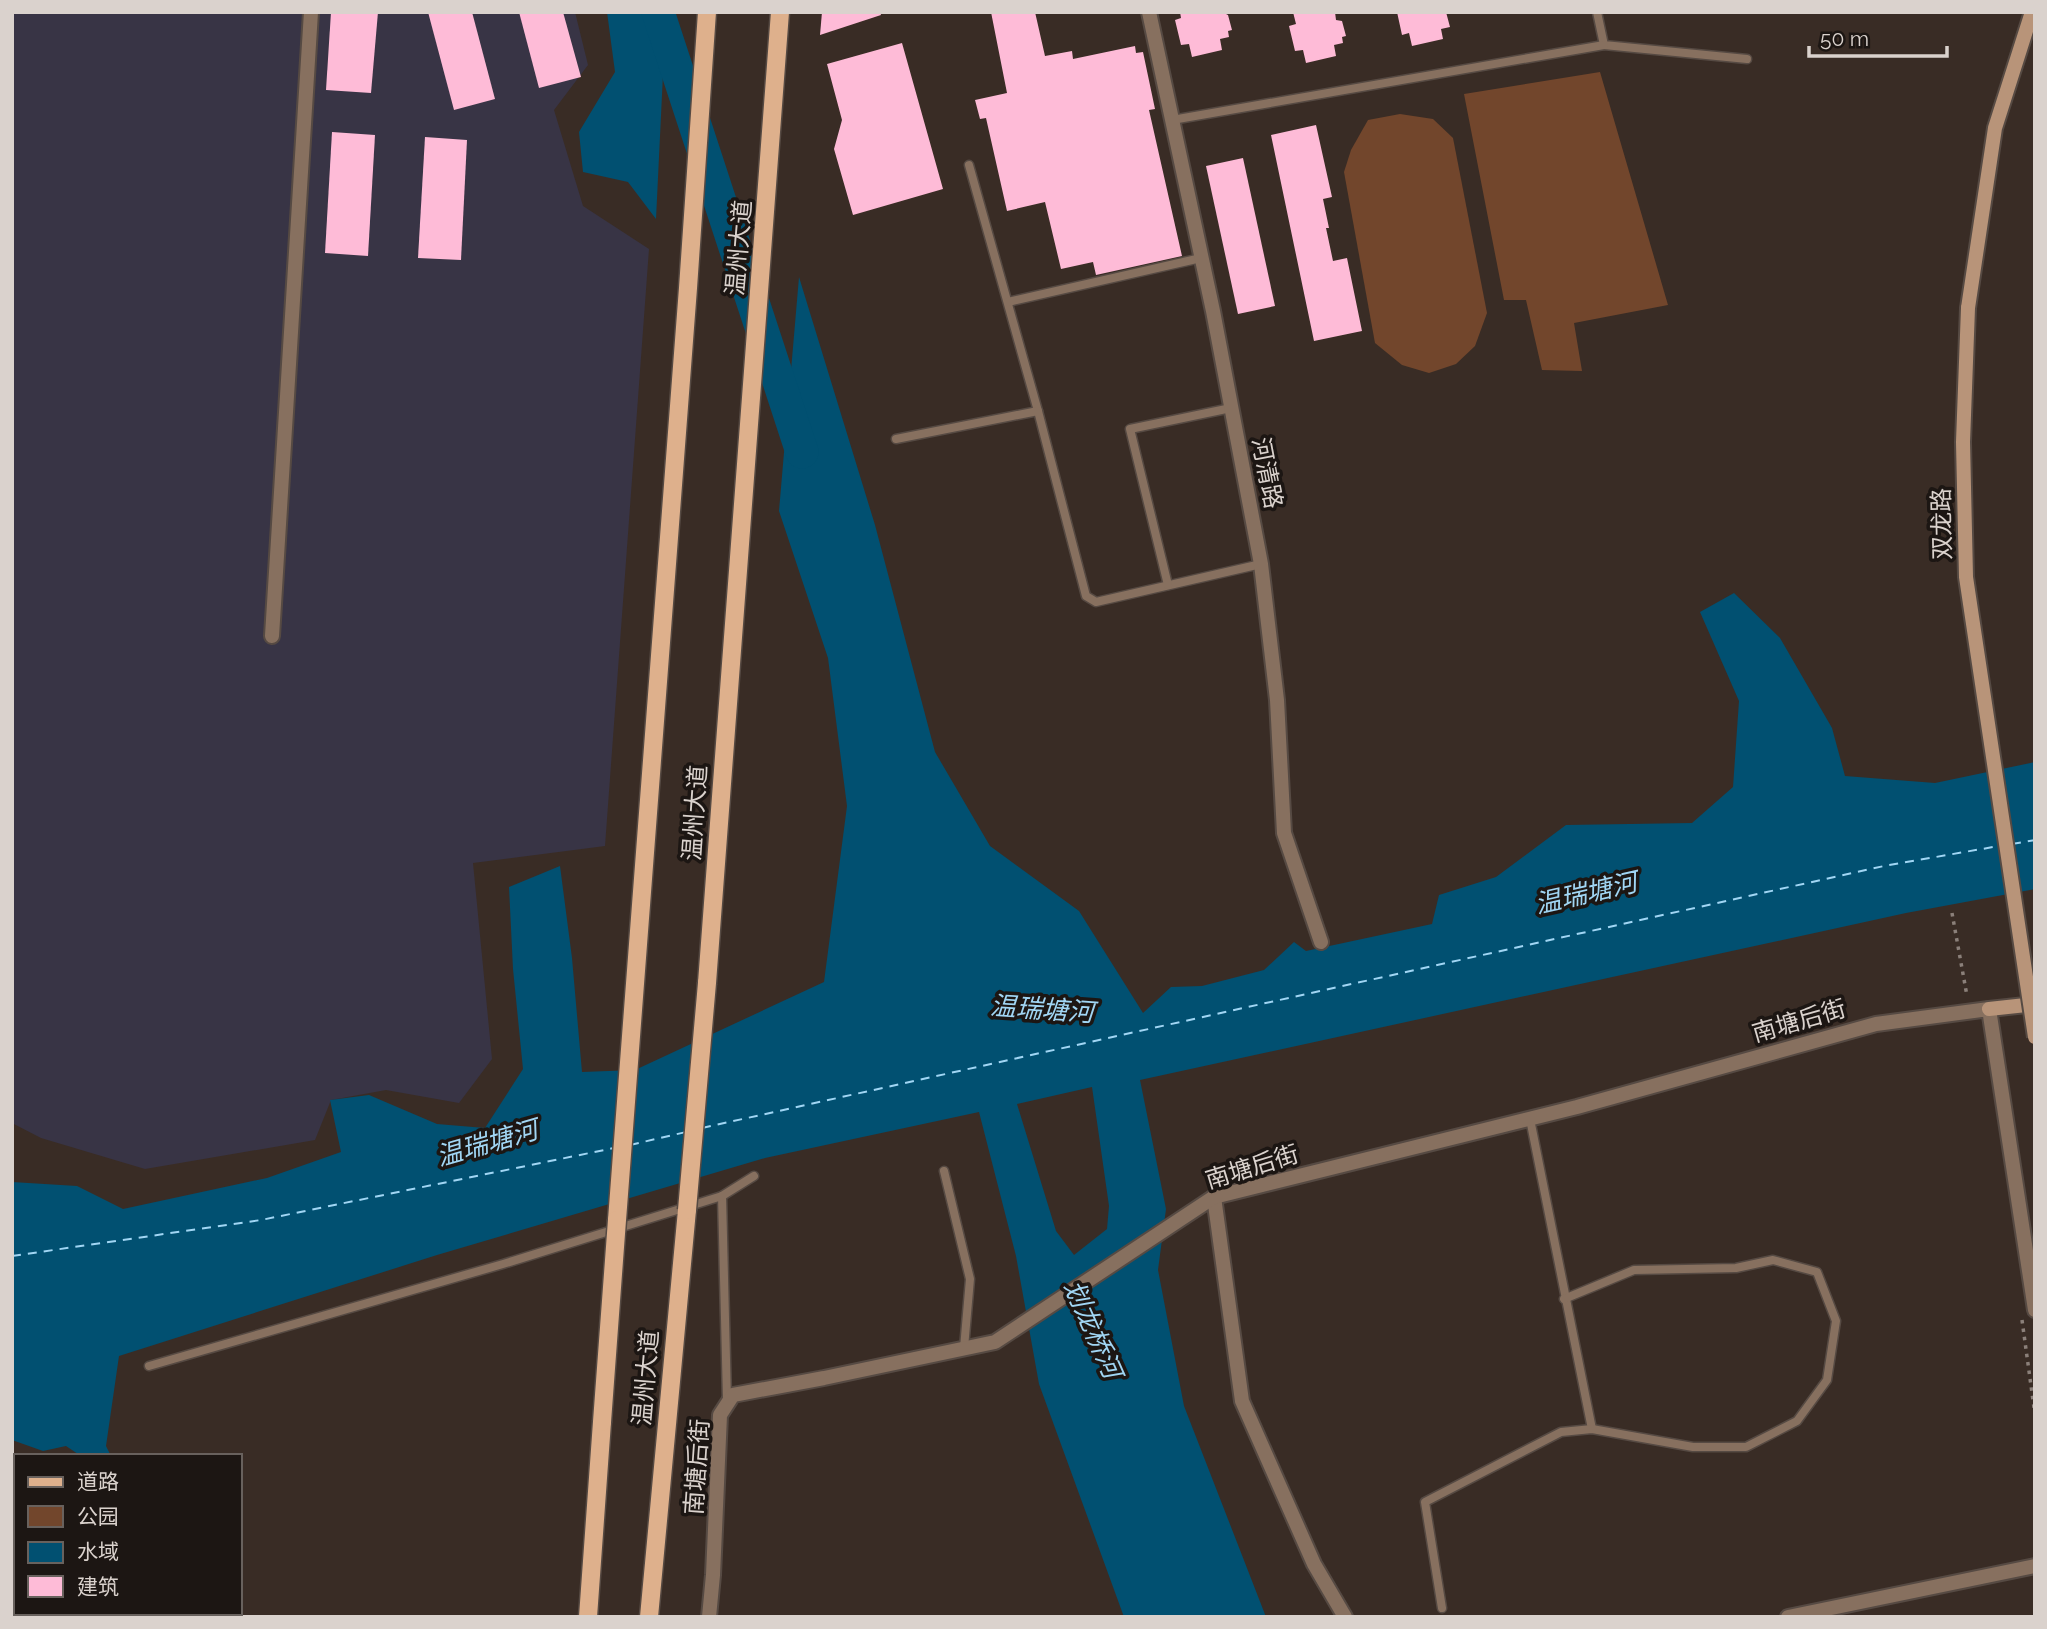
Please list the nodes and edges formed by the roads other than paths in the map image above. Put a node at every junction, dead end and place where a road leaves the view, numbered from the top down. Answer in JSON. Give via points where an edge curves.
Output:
{"nodes":[{"id":1,"x":311,"y":12,"type":"edge"},
{"id":2,"x":707,"y":12,"type":"edge"},
{"id":3,"x":780,"y":12,"type":"edge"},
{"id":4,"x":1149,"y":12,"type":"edge"},
{"id":5,"x":1597,"y":12,"type":"edge"},
{"id":6,"x":2032,"y":12,"type":"edge"},
{"id":7,"x":1604,"y":45,"type":"junction"},
{"id":8,"x":1747,"y":59,"type":"dead end"},
{"id":9,"x":1172,"y":120,"type":"junction"},
{"id":10,"x":969,"y":165,"type":"dead end"},
{"id":11,"x":1201,"y":258,"type":"junction"},
{"id":12,"x":1007,"y":302,"type":"junction"},
{"id":13,"x":1231,"y":408,"type":"junction"},
{"id":14,"x":1038,"y":411,"type":"junction"},
{"id":15,"x":896,"y":439,"type":"dead end"},
{"id":16,"x":1261,"y":564,"type":"junction"},
{"id":17,"x":1168,"y":585,"type":"junction"},
{"id":18,"x":272,"y":636,"type":"dead end"},
{"id":19,"x":1321,"y":942,"type":"dead end"},
{"id":20,"x":2035,"y":1004,"type":"edge"},
{"id":21,"x":1989,"y":1009,"type":"junction"},
{"id":22,"x":2035,"y":1037,"type":"edge"},
{"id":23,"x":1530,"y":1119,"type":"junction"},
{"id":24,"x":944,"y":1171,"type":"dead end"},
{"id":25,"x":754,"y":1176,"type":"dead end"},
{"id":26,"x":722,"y":1196,"type":"junction"},
{"id":27,"x":1214,"y":1197,"type":"junction"},
{"id":28,"x":1564,"y":1299,"type":"junction"},
{"id":29,"x":2035,"y":1310,"type":"edge"},
{"id":30,"x":964,"y":1348,"type":"junction"},
{"id":31,"x":149,"y":1366,"type":"dead end"},
{"id":32,"x":727,"y":1404,"type":"junction"},
{"id":33,"x":1592,"y":1429,"type":"junction"},
{"id":34,"x":2035,"y":1566,"type":"edge"},
{"id":35,"x":1442,"y":1608,"type":"dead end"},
{"id":36,"x":588,"y":1617,"type":"edge"},
{"id":37,"x":649,"y":1617,"type":"edge"},
{"id":38,"x":709,"y":1617,"type":"edge"},
{"id":39,"x":1345,"y":1617,"type":"edge"},
{"id":40,"x":1788,"y":1617,"type":"edge"}],
"edges":[{"from":1,"to":18,"type":"street"},
{"from":2,"to":36,"type":"main road","name":"温州大道","bridge":true},
{"from":3,"to":37,"type":"main road","name":"温州大道","bridge":true,"via":[[707,983]]},
{"from":4,"to":9,"type":"street","name":"河清路"},
{"from":5,"to":7,"type":"lane"},
{"from":6,"to":22,"type":"main road","name":"双龙路","bridge":true,"via":[[1995,128],[1968,308],[1963,442],[1966,577]]},
{"from":7,"to":8,"type":"lane"},
{"from":7,"to":9,"type":"lane"},
{"from":9,"to":11,"type":"street","name":"河清路"},
{"from":10,"to":12,"type":"lane"},
{"from":11,"to":12,"type":"lane"},
{"from":11,"to":13,"type":"street","name":"河清路"},
{"from":12,"to":14,"type":"lane"},
{"from":13,"to":16,"type":"street","name":"河清路"},
{"from":13,"to":17,"type":"lane","via":[[1130,429]]},
{"from":14,"to":15,"type":"lane"},
{"from":14,"to":17,"type":"lane","via":[[1086,596],[1096,602]]},
{"from":16,"to":17,"type":"lane"},
{"from":16,"to":19,"type":"street","name":"河清路","via":[[1277,701],[1284,833]]},
{"from":20,"to":21,"type":"main road","name":"南塘后街"},
{"from":21,"to":23,"type":"street","name":"南塘后街","via":[[1876,1024]]},
{"from":21,"to":29,"type":"street"},
{"from":23,"to":27,"type":"street","name":"南塘后街"},
{"from":23,"to":28,"type":"lane"},
{"from":24,"to":30,"type":"lane","via":[[970,1279]]},
{"from":25,"to":26,"type":"lane"},
{"from":26,"to":31,"type":"lane"},
{"from":26,"to":32,"type":"lane"},
{"from":27,"to":30,"type":"street","name":"南塘后街","via":[[995,1342]]},
{"from":27,"to":39,"type":"street","via":[[1242,1401],[1314,1564]]},
{"from":28,"to":33,"type":"lane"},
{"from":28,"to":33,"type":"lane","via":[[1634,1270],[1736,1268],[1773,1260],[1817,1272],[1836,1321],[1827,1380],[1797,1421],[1746,1447],[1693,1447]]},
{"from":30,"to":32,"type":"street","name":"南塘后街","via":[[733,1395]]},
{"from":32,"to":38,"type":"street","name":"南塘后街","via":[[720,1415]]},
{"from":33,"to":35,"type":"lane","via":[[1561,1432],[1425,1502]]},
{"from":34,"to":40,"type":"street"}]}
